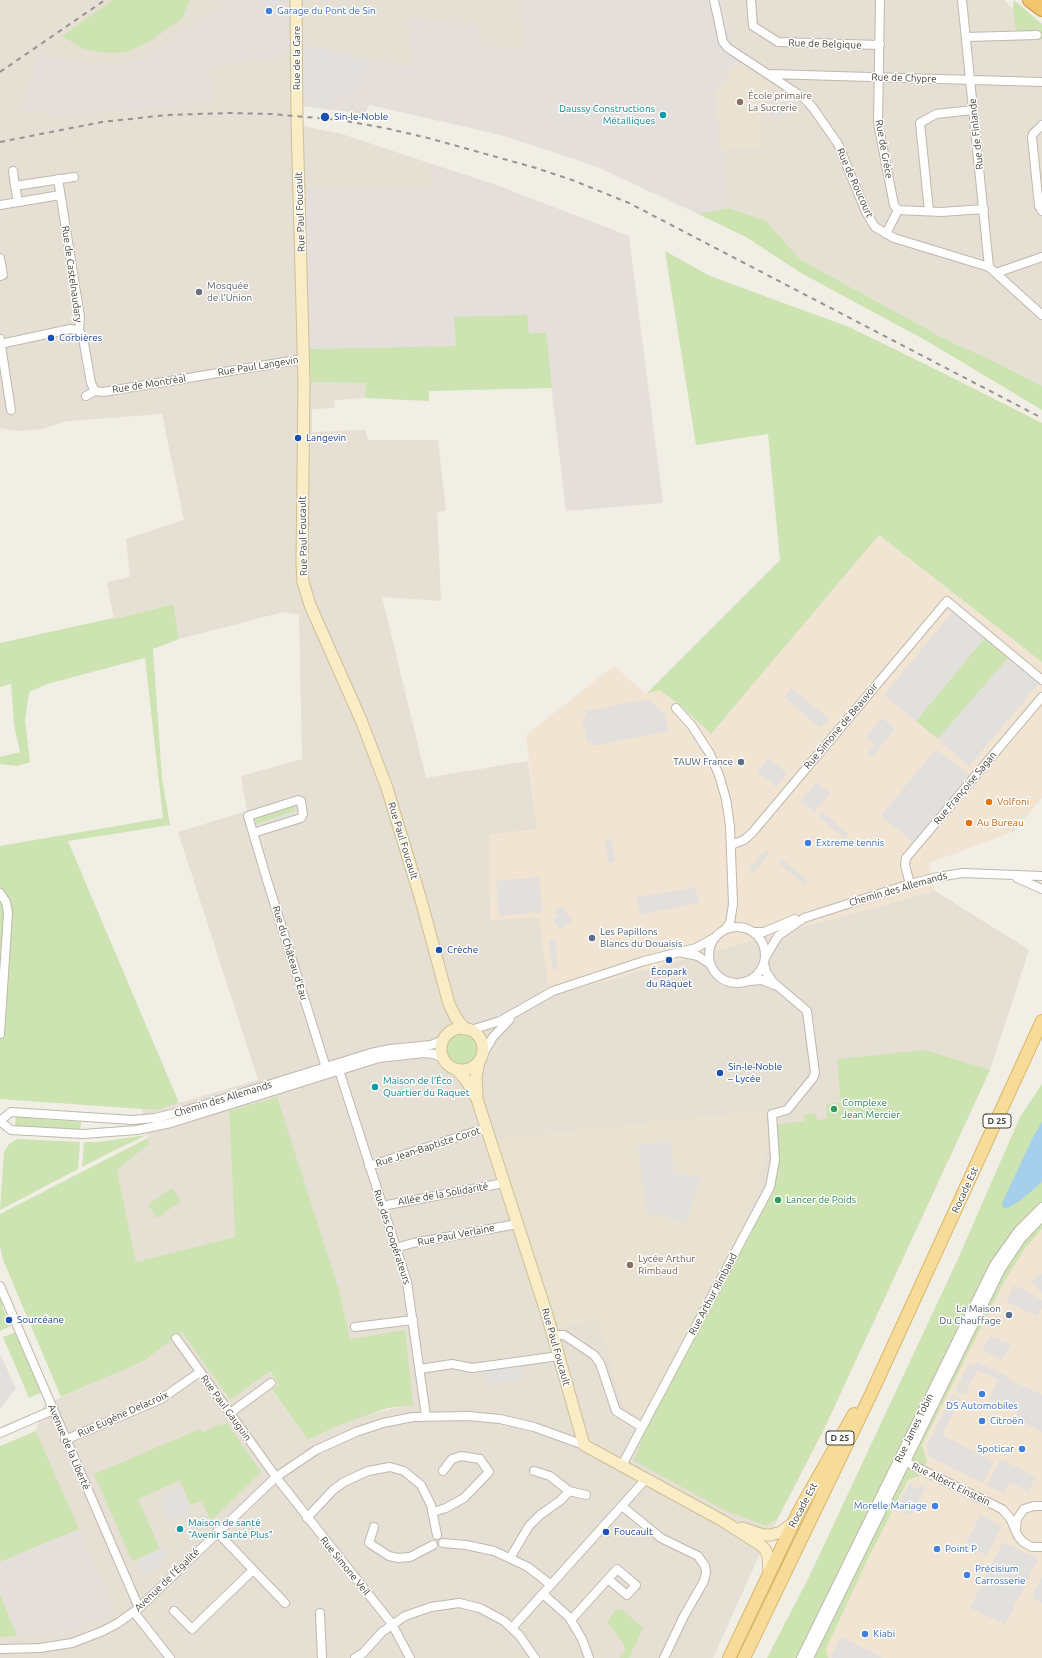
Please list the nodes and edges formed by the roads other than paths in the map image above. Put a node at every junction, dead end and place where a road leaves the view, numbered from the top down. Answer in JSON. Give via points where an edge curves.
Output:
{"nodes":[{"id":1,"x":296,"y":0,"type":"edge"},
{"id":2,"x":714,"y":0,"type":"edge"},
{"id":3,"x":751,"y":0,"type":"edge"},
{"id":4,"x":880,"y":0,"type":"edge"},
{"id":5,"x":962,"y":0,"type":"edge"},
{"id":6,"x":1030,"y":0,"type":"edge"},
{"id":7,"x":1042,"y":9,"type":"edge"},
{"id":8,"x":1037,"y":35,"type":"dead end"},
{"id":9,"x":966,"y":37,"type":"junction"},
{"id":10,"x":880,"y":45,"type":"junction"},
{"id":11,"x":767,"y":74,"type":"junction"},
{"id":12,"x":879,"y":76,"type":"junction"},
{"id":13,"x":971,"y":80,"type":"junction"},
{"id":14,"x":1042,"y":82,"type":"edge"},
{"id":15,"x":974,"y":110,"type":"junction"},
{"id":16,"x":297,"y":116,"type":"joint"},
{"id":17,"x":1042,"y":125,"type":"edge"},
{"id":18,"x":13,"y":171,"type":"dead end"},
{"id":19,"x":74,"y":177,"type":"dead end"},
{"id":20,"x":58,"y":179,"type":"junction"},
{"id":21,"x":15,"y":186,"type":"junction"},
{"id":22,"x":60,"y":195,"type":"junction"},
{"id":23,"x":18,"y":202,"type":"junction"},
{"id":24,"x":0,"y":205,"type":"edge"},
{"id":25,"x":984,"y":209,"type":"junction"},
{"id":26,"x":898,"y":210,"type":"junction"},
{"id":27,"x":928,"y":211,"type":"junction"},
{"id":28,"x":1042,"y":211,"type":"edge"},
{"id":29,"x":886,"y":234,"type":"junction"},
{"id":30,"x":1042,"y":257,"type":"edge"},
{"id":31,"x":0,"y":258,"type":"edge"},
{"id":32,"x":989,"y":267,"type":"junction"},
{"id":33,"x":996,"y":273,"type":"junction"},
{"id":34,"x":0,"y":276,"type":"edge"},
{"id":35,"x":1042,"y":315,"type":"edge"},
{"id":36,"x":79,"y":331,"type":"junction"},
{"id":37,"x":0,"y":342,"type":"edge"},
{"id":38,"x":303,"y":359,"type":"junction"},
{"id":39,"x":213,"y":374,"type":"joint"},
{"id":40,"x":95,"y":390,"type":"junction"},
{"id":41,"x":86,"y":396,"type":"dead end"},
{"id":42,"x":11,"y":410,"type":"dead end"},
{"id":43,"x":1042,"y":680,"type":"edge"},
{"id":44,"x":1042,"y":697,"type":"edge"},
{"id":45,"x":676,"y":708,"type":"dead end"},
{"id":46,"x":253,"y":833,"type":"junction"},
{"id":47,"x":730,"y":845,"type":"junction"},
{"id":48,"x":1005,"y":875,"type":"junction"},
{"id":49,"x":1042,"y":876,"type":"edge"},
{"id":50,"x":910,"y":884,"type":"junction"},
{"id":51,"x":1042,"y":888,"type":"edge"},
{"id":52,"x":0,"y":893,"type":"edge"},
{"id":53,"x":733,"y":904,"type":"junction"},
{"id":54,"x":817,"y":913,"type":"junction"},
{"id":55,"x":724,"y":930,"type":"junction"},
{"id":56,"x":751,"y":931,"type":"junction"},
{"id":57,"x":714,"y":938,"type":"junction"},
{"id":58,"x":675,"y":953,"type":"junction"},
{"id":59,"x":764,"y":960,"type":"junction"},
{"id":60,"x":710,"y":964,"type":"junction"},
{"id":61,"x":746,"y":982,"type":"junction"},
{"id":62,"x":780,"y":988,"type":"junction"},
{"id":63,"x":449,"y":1004,"type":"junction"},
{"id":64,"x":520,"y":1010,"type":"junction"},
{"id":65,"x":1042,"y":1021,"type":"edge"},
{"id":66,"x":468,"y":1029,"type":"junction"},
{"id":67,"x":0,"y":1034,"type":"edge"},
{"id":68,"x":444,"y":1038,"type":"junction"},
{"id":69,"x":443,"y":1058,"type":"junction"},
{"id":70,"x":481,"y":1058,"type":"junction"},
{"id":71,"x":338,"y":1067,"type":"junction"},
{"id":72,"x":456,"y":1069,"type":"junction"},
{"id":73,"x":327,"y":1070,"type":"junction"},
{"id":74,"x":477,"y":1099,"type":"junction"},
{"id":75,"x":0,"y":1121,"type":"edge"},
{"id":76,"x":486,"y":1128,"type":"junction"},
{"id":77,"x":369,"y":1166,"type":"junction"},
{"id":78,"x":504,"y":1183,"type":"junction"},
{"id":79,"x":382,"y":1206,"type":"junction"},
{"id":80,"x":1042,"y":1207,"type":"edge"},
{"id":81,"x":1042,"y":1217,"type":"edge"},
{"id":82,"x":517,"y":1224,"type":"junction"},
{"id":83,"x":396,"y":1248,"type":"junction"},
{"id":84,"x":0,"y":1286,"type":"edge"},
{"id":85,"x":413,"y":1320,"type":"junction"},
{"id":86,"x":355,"y":1327,"type":"dead end"},
{"id":87,"x":553,"y":1335,"type":"junction"},
{"id":88,"x":176,"y":1338,"type":"dead end"},
{"id":89,"x":559,"y":1356,"type":"junction"},
{"id":90,"x":888,"y":1358,"type":"junction"},
{"id":91,"x":420,"y":1369,"type":"junction"},
{"id":92,"x":200,"y":1372,"type":"junction"},
{"id":93,"x":272,"y":1383,"type":"dead end"},
{"id":94,"x":53,"y":1410,"type":"junction"},
{"id":95,"x":230,"y":1413,"type":"junction"},
{"id":96,"x":426,"y":1416,"type":"junction"},
{"id":97,"x":642,"y":1427,"type":"junction"},
{"id":98,"x":0,"y":1433,"type":"edge"},
{"id":99,"x":66,"y":1440,"type":"junction"},
{"id":100,"x":584,"y":1445,"type":"junction"},
{"id":101,"x":903,"y":1460,"type":"junction"},
{"id":102,"x":621,"y":1467,"type":"junction"},
{"id":103,"x":443,"y":1471,"type":"dead end"},
{"id":104,"x":534,"y":1471,"type":"dead end"},
{"id":105,"x":276,"y":1477,"type":"junction"},
{"id":106,"x":645,"y":1480,"type":"junction"},
{"id":107,"x":569,"y":1491,"type":"junction"},
{"id":108,"x":586,"y":1495,"type":"dead end"},
{"id":109,"x":622,"y":1506,"type":"junction"},
{"id":110,"x":1042,"y":1506,"type":"edge"},
{"id":111,"x":1002,"y":1509,"type":"junction"},
{"id":112,"x":1023,"y":1511,"type":"junction"},
{"id":113,"x":433,"y":1512,"type":"junction"},
{"id":114,"x":307,"y":1518,"type":"junction"},
{"id":115,"x":723,"y":1521,"type":"junction"},
{"id":116,"x":793,"y":1523,"type":"junction"},
{"id":117,"x":374,"y":1527,"type":"dead end"},
{"id":118,"x":1016,"y":1529,"type":"junction"},
{"id":119,"x":217,"y":1532,"type":"junction"},
{"id":120,"x":437,"y":1535,"type":"junction"},
{"id":121,"x":443,"y":1543,"type":"junction"},
{"id":122,"x":432,"y":1545,"type":"junction"},
{"id":123,"x":1042,"y":1547,"type":"edge"},
{"id":124,"x":510,"y":1558,"type":"junction"},
{"id":125,"x":253,"y":1570,"type":"junction"},
{"id":126,"x":769,"y":1572,"type":"junction"},
{"id":127,"x":608,"y":1579,"type":"dead end"},
{"id":128,"x":551,"y":1585,"type":"junction"},
{"id":129,"x":543,"y":1594,"type":"junction"},
{"id":130,"x":285,"y":1603,"type":"dead end"},
{"id":131,"x":137,"y":1610,"type":"junction"},
{"id":132,"x":174,"y":1611,"type":"dead end"},
{"id":133,"x":320,"y":1613,"type":"dead end"},
{"id":134,"x":571,"y":1620,"type":"junction"},
{"id":135,"x":392,"y":1624,"type":"junction"},
{"id":136,"x":512,"y":1628,"type":"junction"},
{"id":137,"x":0,"y":1649,"type":"edge"},
{"id":138,"x":805,"y":1657,"type":"edge"},
{"id":139,"x":170,"y":1658,"type":"edge"},
{"id":140,"x":322,"y":1658,"type":"edge"},
{"id":141,"x":355,"y":1658,"type":"edge"},
{"id":142,"x":410,"y":1658,"type":"edge"},
{"id":143,"x":534,"y":1658,"type":"edge"},
{"id":144,"x":589,"y":1658,"type":"edge"},
{"id":145,"x":664,"y":1658,"type":"edge"},
{"id":146,"x":729,"y":1658,"type":"edge"},
{"id":147,"x":744,"y":1658,"type":"edge"}],
"edges":[{"from":1,"to":16,"type":"street","name":"Rue de la Gare"},
{"from":2,"to":11,"type":"street","name":"Rue de Roucourt","via":[[725,44],[732,52]]},
{"from":3,"to":10,"type":"street","name":"Rue de Belgique","via":[[753,26],[778,42]]},
{"from":4,"to":10,"type":"street","name":"Rue de Gréce"},
{"from":5,"to":9,"type":"street","name":"Rue de Finlande"},
{"from":6,"to":7,"type":"highway"},
{"from":8,"to":9,"type":"street"},
{"from":9,"to":13,"type":"street","name":"Rue de Finlande"},
{"from":10,"to":12,"type":"street","name":"Rue de Gréce"},
{"from":11,"to":12,"type":"street","name":"Rue de Chypre"},
{"from":11,"to":29,"type":"street","name":"Rue de Roucourt","via":[[811,105],[840,149],[871,220]]},
{"from":12,"to":13,"type":"street","name":"Rue de Chypre"},
{"from":12,"to":26,"type":"street","name":"Rue de Gréce","via":[[878,126],[893,202]]},
{"from":13,"to":14,"type":"street","name":"Rue de Chypre"},
{"from":13,"to":15,"type":"street","name":"Rue de Finlande"},
{"from":15,"to":25,"type":"street","name":"Rue de Finlande"},
{"from":15,"to":27,"type":"street","via":[[936,114],[920,123]]},
{"from":16,"to":38,"type":"street","name":"Rue Paul Foucault"},
{"from":17,"to":28,"type":"street","via":[[1032,137],[1039,206]]},
{"from":18,"to":21,"type":"street"},
{"from":19,"to":20,"type":"street"},
{"from":20,"to":21,"type":"street"},
{"from":20,"to":22,"type":"street","name":"Rue de Castelnaudary"},
{"from":21,"to":23,"type":"street"},
{"from":22,"to":23,"type":"street"},
{"from":22,"to":36,"type":"street","name":"Rue de Castelnaudary","via":[[80,317]]},
{"from":23,"to":24,"type":"street"},
{"from":25,"to":27,"type":"street"},
{"from":25,"to":32,"type":"street","name":"Rue de Finlande"},
{"from":26,"to":27,"type":"street"},
{"from":26,"to":29,"type":"street"},
{"from":29,"to":32,"type":"street","name":"Rue de Roucourt"},
{"from":30,"to":33,"type":"street"},
{"from":31,"to":34,"type":"street","via":[[3,275]]},
{"from":32,"to":33,"type":"street","name":"Rue de Roucourt"},
{"from":33,"to":35,"type":"street","name":"Rue de Roucourt"},
{"from":36,"to":37,"type":"street","via":[[70,329]]},
{"from":36,"to":40,"type":"street","name":"Rue de Castelnaudary","via":[[83,338],[91,383]]},
{"from":37,"to":42,"type":"street"},
{"from":38,"to":39,"type":"street","name":"Rue Paul Langevin"},
{"from":38,"to":63,"type":"street","name":"Rue Paul Foucault","via":[[304,587],[364,727],[391,801]]},
{"from":39,"to":40,"type":"street","name":"Rue de Montréal","via":[[103,392]]},
{"from":40,"to":41,"type":"street"},
{"from":43,"to":47,"type":"street","name":"Rue Simone de Beauvoir","via":[[947,601],[752,833],[744,840]]},
{"from":44,"to":50,"type":"street","name":"Rue Françoise Sagan","via":[[906,858],[904,866]]},
{"from":45,"to":47,"type":"street","via":[[701,739],[718,771],[726,799]]},
{"from":46,"to":46,"type":"street","name":"Rue du Château d'Eau","via":[[300,818],[303,814],[302,801],[298,800],[248,816]]},
{"from":46,"to":73,"type":"street","name":"Rue du Château d'Eau"},
{"from":47,"to":53,"type":"street"},
{"from":48,"to":49,"type":"street","name":"Chemin des Allemands"},
{"from":48,"to":50,"type":"street","name":"Chemin des Allemands","via":[[963,873]]},
{"from":48,"to":51,"type":"street","name":"Chemin des Allemands"},
{"from":50,"to":54,"type":"street","name":"Chemin des Allemands"},
{"from":52,"to":67,"type":"street","via":[[6,902],[8,913]]},
{"from":53,"to":55,"type":"street","via":[[730,924]]},
{"from":53,"to":56,"type":"street","via":[[740,922]]},
{"from":54,"to":56,"type":"street","name":"Chemin des Allemands","via":[[802,916],[764,932]]},
{"from":54,"to":59,"type":"street","name":"Chemin des Allemands","via":[[800,920],[778,936]]},
{"from":55,"to":56,"type":"street","via":[[737,927]]},
{"from":55,"to":57,"type":"street"},
{"from":56,"to":59,"type":"street","via":[[763,945]]},
{"from":57,"to":58,"type":"street","via":[[698,947]]},
{"from":57,"to":60,"type":"street","via":[[709,949]]},
{"from":58,"to":60,"type":"street","via":[[695,955]]},
{"from":58,"to":64,"type":"street","via":[[553,991]]},
{"from":59,"to":61,"type":"street","via":[[757,974]]},
{"from":59,"to":62,"type":"street","via":[[766,972]]},
{"from":60,"to":61,"type":"street","via":[[716,974],[724,980]]},
{"from":61,"to":62,"type":"street","via":[[762,980]]},
{"from":62,"to":97,"type":"street","name":"Rue Arthur Rimbaud","via":[[807,1011],[815,1073],[787,1110],[772,1114],[775,1165],[770,1187]]},
{"from":63,"to":66,"type":"street","name":"Rue Paul Foucault","via":[[456,1018]]},
{"from":63,"to":68,"type":"street","name":"Rue Paul Foucault"},
{"from":64,"to":66,"type":"street","via":[[495,1023]]},
{"from":64,"to":70,"type":"street","via":[[493,1037]]},
{"from":65,"to":90,"type":"main road","name":"Rocade Est","number":"D 25"},
{"from":66,"to":68,"type":"street","via":[[455,1030]]},
{"from":66,"to":70,"type":"street","via":[[481,1040]]},
{"from":68,"to":69,"type":"street","via":[[441,1049]]},
{"from":68,"to":71,"type":"street","name":"Chemin des Allemands","via":[[431,1045],[384,1050]]},
{"from":69,"to":71,"type":"street","name":"Chemin des Allemands","via":[[428,1053],[408,1054]]},
{"from":69,"to":72,"type":"street"},
{"from":70,"to":72,"type":"street","via":[[468,1070]]},
{"from":70,"to":74,"type":"street","name":"Rue Paul Foucault","via":[[476,1077]]},
{"from":71,"to":73,"type":"street","name":"Chemin des Allemands"},
{"from":71,"to":77,"type":"street","name":"Rue des Coopérateurs"},
{"from":72,"to":74,"type":"street","name":"Rue Paul Foucault"},
{"from":73,"to":75,"type":"street","name":"Chemin des Allemands","via":[[155,1118],[132,1120],[11,1112]]},
{"from":73,"to":75,"type":"street","name":"Chemin des Allemands","via":[[171,1123],[143,1129],[82,1134],[11,1130]]},
{"from":74,"to":76,"type":"street","name":"Rue Paul Foucault"},
{"from":76,"to":77,"type":"street","name":"Rue Jean-Baptiste Corot"},
{"from":76,"to":78,"type":"street","name":"Rue Paul Foucault"},
{"from":77,"to":79,"type":"street","name":"Rue des Coopérateurs"},
{"from":78,"to":79,"type":"street","name":"Allée de la Solidarité"},
{"from":78,"to":82,"type":"street","name":"Rue Paul Foucault"},
{"from":79,"to":83,"type":"street","name":"Rue des Coopérateurs"},
{"from":80,"to":101,"type":"street","name":"Rue James Tobin","via":[[1018,1231],[998,1260]]},
{"from":81,"to":101,"type":"street","name":"Rue James Tobin","via":[[1021,1239],[1001,1269]]},
{"from":82,"to":83,"type":"street","name":"Rue Paul Verlaine"},
{"from":82,"to":87,"type":"street","name":"Rue Paul Foucault"},
{"from":83,"to":85,"type":"street","name":"Rue des Coopérateurs","via":[[408,1286]]},
{"from":84,"to":94,"type":"street","name":"Avenue de la Liberté"},
{"from":85,"to":86,"type":"street"},
{"from":85,"to":91,"type":"street","name":"Rue des Coopérateurs"},
{"from":87,"to":89,"type":"street","name":"Rue Paul Foucault"},
{"from":87,"to":97,"type":"street","via":[[564,1335],[594,1355],[600,1363],[616,1411]]},
{"from":88,"to":92,"type":"street","name":"Rue Paul Gauguin"},
{"from":89,"to":91,"type":"street","via":[[472,1368],[452,1364]]},
{"from":89,"to":100,"type":"street","name":"Rue Paul Foucault"},
{"from":90,"to":116,"type":"main road","name":"Rocade Est","number":"D 25","via":[[828,1458]]},
{"from":90,"to":147,"type":"main road","name":"Rocade Est","number":"D 25"},
{"from":91,"to":96,"type":"street","name":"Rue des Coopérateurs"},
{"from":92,"to":95,"type":"street","name":"Rue Paul Gauguin"},
{"from":92,"to":99,"type":"street","name":"Rue Eugène Delacroix","via":[[162,1399]]},
{"from":93,"to":95,"type":"street"},
{"from":94,"to":98,"type":"street"},
{"from":94,"to":99,"type":"street","name":"Avenue de la Liberté"},
{"from":95,"to":105,"type":"street","name":"Rue Paul Gauguin"},
{"from":96,"to":100,"type":"street","name":"Avenue de l'Égalité","via":[[462,1415],[500,1419],[534,1427]]},
{"from":96,"to":105,"type":"street","name":"Avenue de l'Égalité","via":[[383,1423],[346,1436],[306,1456]]},
{"from":97,"to":102,"type":"street","name":"Rue Arthur Rimbaud"},
{"from":99,"to":131,"type":"street","name":"Avenue de la Liberté"},
{"from":100,"to":102,"type":"street"},
{"from":101,"to":111,"type":"street","name":"Rue Albert Einstein"},
{"from":101,"to":138,"type":"street","name":"Rue James Tobin"},
{"from":102,"to":106,"type":"street"},
{"from":103,"to":113,"type":"street","via":[[452,1459],[461,1456],[480,1459],[489,1472],[464,1498]]},
{"from":104,"to":107,"type":"street","via":[[550,1476]]},
{"from":105,"to":114,"type":"street","name":"Rue Simone Veil"},
{"from":105,"to":119,"type":"street","name":"Avenue de l'Égalité"},
{"from":106,"to":109,"type":"street"},
{"from":106,"to":115,"type":"street"},
{"from":107,"to":108,"type":"street"},
{"from":107,"to":124,"type":"street","via":[[529,1526]]},
{"from":109,"to":128,"type":"street"},
{"from":109,"to":145,"type":"street","via":[[661,1538],[698,1556],[705,1566],[704,1581]]},
{"from":110,"to":112,"type":"street","name":"Rue Albert Einstein","via":[[1034,1506]]},
{"from":111,"to":112,"type":"street","name":"Rue Albert Einstein"},
{"from":111,"to":118,"type":"street","name":"Rue Albert Einstein"},
{"from":112,"to":118,"type":"street","via":[[1017,1519]]},
{"from":113,"to":114,"type":"street","via":[[426,1493],[414,1479],[400,1470],[385,1468],[362,1473],[344,1482]]},
{"from":113,"to":120,"type":"street"},
{"from":114,"to":135,"type":"street","name":"Rue Simone Veil"},
{"from":115,"to":116,"type":"street","via":[[765,1535],[781,1532]]},
{"from":115,"to":126,"type":"street","via":[[765,1549],[769,1560]]},
{"from":116,"to":126,"type":"main road","name":"Rocade Est","number":"D 25"},
{"from":117,"to":122,"type":"street","via":[[369,1543],[389,1556],[410,1557]]},
{"from":118,"to":123,"type":"street","name":"Rue Albert Einstein","via":[[1019,1538],[1025,1544]]},
{"from":119,"to":125,"type":"street"},
{"from":119,"to":131,"type":"street","name":"Avenue de l'Égalité"},
{"from":120,"to":121,"type":"street","via":[[442,1538]]},
{"from":120,"to":122,"type":"street","via":[[431,1540]]},
{"from":121,"to":122,"type":"street","via":[[438,1548]]},
{"from":121,"to":124,"type":"street","via":[[487,1549]]},
{"from":124,"to":128,"type":"street","via":[[528,1567]]},
{"from":125,"to":130,"type":"street"},
{"from":125,"to":132,"type":"street","via":[[192,1629]]},
{"from":126,"to":146,"type":"main road","name":"Rocade Est","number":"D 25"},
{"from":127,"to":134,"type":"street"},
{"from":128,"to":129,"type":"street"},
{"from":129,"to":134,"type":"street"},
{"from":129,"to":136,"type":"street"},
{"from":131,"to":137,"type":"street","name":"Avenue de l'Égalité","via":[[103,1632],[72,1643],[40,1648]]},
{"from":131,"to":139,"type":"street","name":"Avenue de la Liberté"},
{"from":133,"to":140,"type":"street"},
{"from":134,"to":144,"type":"street"},
{"from":135,"to":136,"type":"street","via":[[425,1608],[463,1603],[487,1611]]},
{"from":135,"to":141,"type":"street"},
{"from":135,"to":142,"type":"street","name":"Rue Simone Veil"},
{"from":136,"to":143,"type":"street","via":[[526,1643]]}]}
